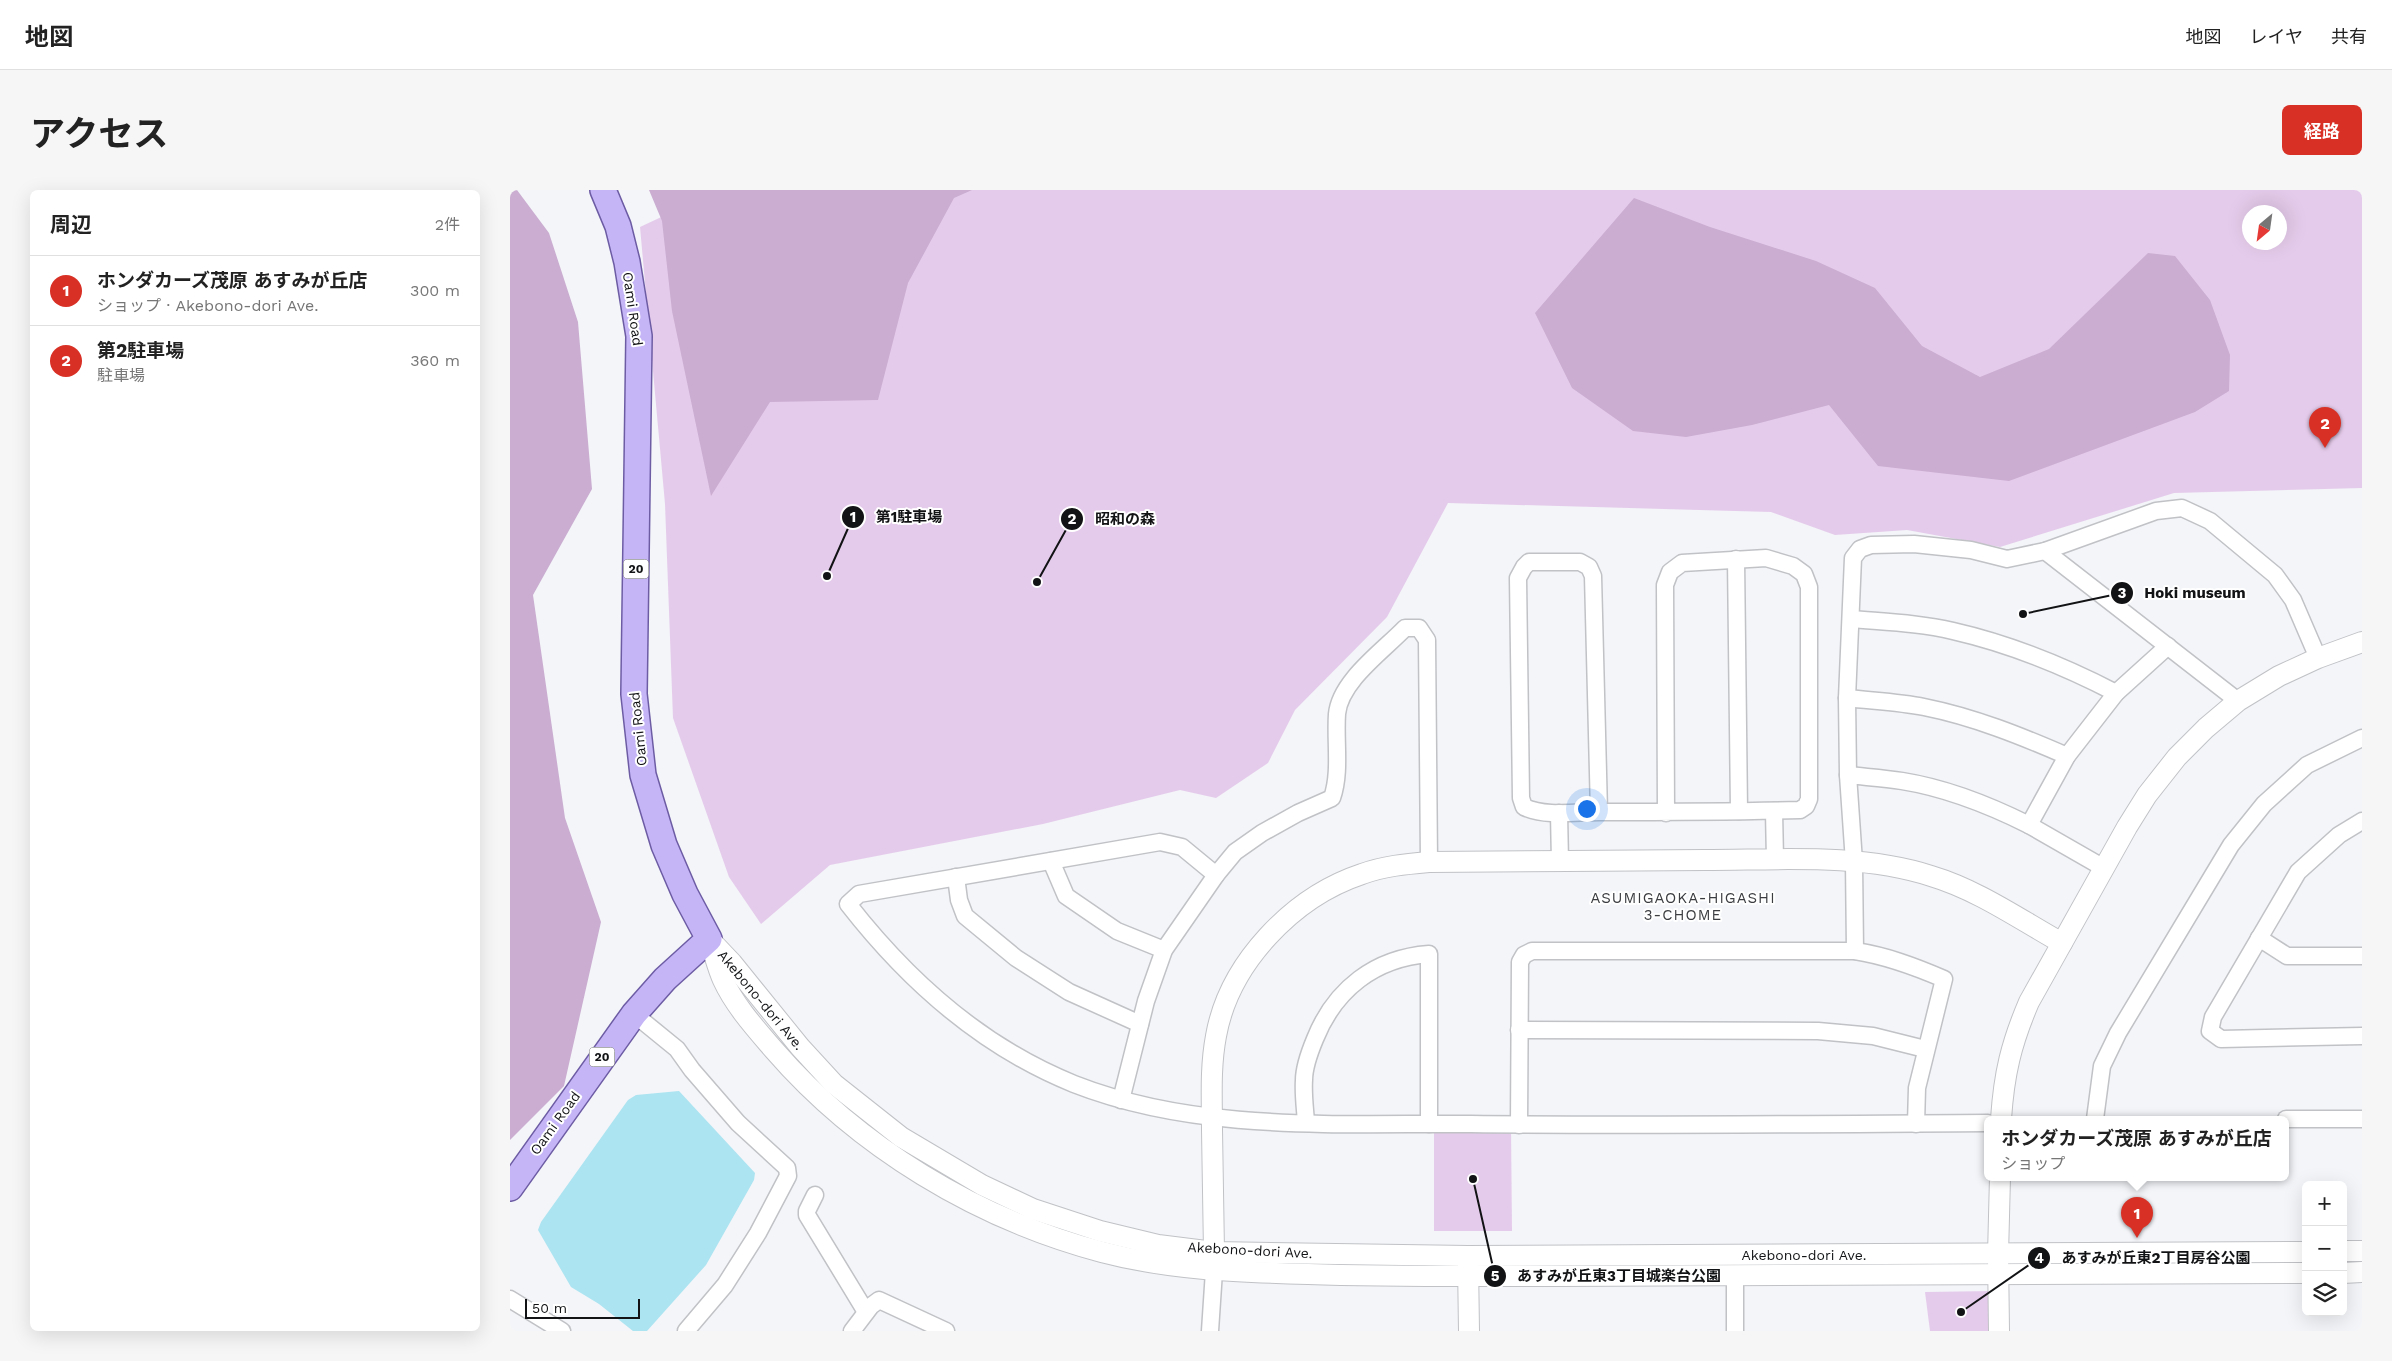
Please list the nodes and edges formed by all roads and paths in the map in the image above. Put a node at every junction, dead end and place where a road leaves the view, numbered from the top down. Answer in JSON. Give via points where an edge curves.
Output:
{"nodes":[{"id":1,"x":603,"y":190,"type":"edge"},
{"id":2,"x":2045,"y":551,"type":"junction"},
{"id":3,"x":1736,"y":559,"type":"junction"},
{"id":4,"x":1851,"y":619,"type":"junction"},
{"id":5,"x":2362,"y":642,"type":"edge"},
{"id":6,"x":2168,"y":646,"type":"junction"},
{"id":7,"x":2318,"y":658,"type":"junction"},
{"id":8,"x":2116,"y":693,"type":"junction"},
{"id":9,"x":1848,"y":698,"type":"junction"},
{"id":10,"x":2238,"y":701,"type":"junction"},
{"id":11,"x":2362,"y":738,"type":"edge"},
{"id":12,"x":2067,"y":756,"type":"junction"},
{"id":13,"x":1848,"y":776,"type":"junction"},
{"id":14,"x":1739,"y":811,"type":"junction"},
{"id":15,"x":1774,"y":811,"type":"junction"},
{"id":16,"x":1599,"y":812,"type":"junction"},
{"id":17,"x":1560,"y":813,"type":"junction"},
{"id":18,"x":1666,"y":813,"type":"junction"},
{"id":19,"x":2362,"y":821,"type":"edge"},
{"id":20,"x":2029,"y":825,"type":"junction"},
{"id":21,"x":1774,"y":860,"type":"junction"},
{"id":22,"x":1051,"y":861,"type":"junction"},
{"id":23,"x":1429,"y":862,"type":"junction"},
{"id":24,"x":1560,"y":862,"type":"junction"},
{"id":25,"x":1854,"y":862,"type":"junction"},
{"id":26,"x":2104,"y":868,"type":"junction"},
{"id":27,"x":1216,"y":875,"type":"junction"},
{"id":28,"x":956,"y":877,"type":"junction"},
{"id":29,"x":2259,"y":938,"type":"junction"},
{"id":30,"x":709,"y":939,"type":"junction"},
{"id":31,"x":2062,"y":943,"type":"junction"},
{"id":32,"x":1164,"y":950,"type":"junction"},
{"id":33,"x":1855,"y":952,"type":"junction"},
{"id":34,"x":2362,"y":956,"type":"edge"},
{"id":35,"x":634,"y":1014,"type":"junction"},
{"id":36,"x":1140,"y":1024,"type":"junction"},
{"id":37,"x":1519,"y":1030,"type":"junction"},
{"id":38,"x":2362,"y":1036,"type":"edge"},
{"id":39,"x":1925,"y":1049,"type":"junction"},
{"id":40,"x":1121,"y":1100,"type":"junction"},
{"id":41,"x":2001,"y":1116,"type":"edge"},
{"id":42,"x":2094,"y":1116,"type":"edge"},
{"id":43,"x":1212,"y":1118,"type":"junction"},
{"id":44,"x":2289,"y":1119,"type":"edge"},
{"id":45,"x":2362,"y":1119,"type":"edge"},
{"id":46,"x":1306,"y":1122,"type":"junction"},
{"id":47,"x":1984,"y":1123,"type":"edge"},
{"id":48,"x":1429,"y":1124,"type":"junction"},
{"id":49,"x":1916,"y":1124,"type":"junction"},
{"id":50,"x":1519,"y":1125,"type":"junction"},
{"id":51,"x":2000,"y":1181,"type":"edge"},
{"id":52,"x":510,"y":1188,"type":"edge"},
{"id":53,"x":815,"y":1195,"type":"dead end"},
{"id":54,"x":2347,"y":1251,"type":"edge"},
{"id":55,"x":2362,"y":1251,"type":"edge"},
{"id":56,"x":1214,"y":1252,"type":"junction"},
{"id":57,"x":2302,"y":1252,"type":"edge"},
{"id":58,"x":1998,"y":1255,"type":"junction"},
{"id":59,"x":1468,"y":1256,"type":"junction"},
{"id":60,"x":1214,"y":1272,"type":"junction"},
{"id":61,"x":2362,"y":1272,"type":"edge"},
{"id":62,"x":2302,"y":1273,"type":"edge"},
{"id":63,"x":2347,"y":1273,"type":"edge"},
{"id":64,"x":1468,"y":1276,"type":"junction"},
{"id":65,"x":1734,"y":1276,"type":"junction"},
{"id":66,"x":1998,"y":1276,"type":"junction"},
{"id":67,"x":510,"y":1299,"type":"edge"},
{"id":68,"x":866,"y":1312,"type":"junction"},
{"id":69,"x":562,"y":1331,"type":"edge"},
{"id":70,"x":686,"y":1331,"type":"edge"},
{"id":71,"x":852,"y":1331,"type":"edge"},
{"id":72,"x":946,"y":1331,"type":"edge"},
{"id":73,"x":1210,"y":1331,"type":"edge"},
{"id":74,"x":1468,"y":1331,"type":"edge"},
{"id":75,"x":1734,"y":1331,"type":"edge"},
{"id":76,"x":2000,"y":1331,"type":"edge"}],
"edges":[{"from":1,"to":30,"type":"main road","name":"Oami Road","number":"20","via":[[618,226],[627,262],[639,336],[634,694],[643,775],[664,845]]},
{"from":2,"to":4,"type":"street","via":[[2007,559],[1971,550],[1914,544],[1871,545],[1860,549],[1853,558]]},
{"from":2,"to":6,"type":"street"},
{"from":2,"to":7,"type":"street","via":[[2156,511],[2182,508],[2210,521],[2275,575],[2293,600]]},
{"from":3,"to":14,"type":"street"},
{"from":3,"to":15,"type":"street","via":[[1766,558],[1793,566],[1804,574],[1809,587],[1809,799],[1800,810]]},
{"from":3,"to":18,"type":"street","via":[[1682,563],[1670,572],[1665,585]]},
{"from":4,"to":8,"type":"street","via":[[1952,631],[2055,663]]},
{"from":4,"to":9,"type":"street"},
{"from":5,"to":7,"type":"street"},
{"from":6,"to":8,"type":"street"},
{"from":6,"to":10,"type":"street"},
{"from":7,"to":10,"type":"street","via":[[2279,676]]},
{"from":8,"to":12,"type":"street"},
{"from":9,"to":12,"type":"street","via":[[1924,707],[2020,736]]},
{"from":9,"to":13,"type":"street"},
{"from":10,"to":26,"type":"street","via":[[2177,757],[2147,795]]},
{"from":11,"to":42,"type":"street","via":[[2307,765],[2264,804],[2231,845],[2114,1041],[2102,1066]]},
{"from":12,"to":20,"type":"street"},
{"from":13,"to":20,"type":"street","via":[[1902,781],[1958,795]]},
{"from":13,"to":25,"type":"street"},
{"from":14,"to":15,"type":"street"},
{"from":14,"to":18,"type":"street"},
{"from":15,"to":21,"type":"street"},
{"from":16,"to":17,"type":"street"},
{"from":16,"to":17,"type":"street","via":[[1594,576],[1589,567],[1580,562],[1529,562],[1518,578],[1521,798],[1524,807],[1534,812]]},
{"from":16,"to":18,"type":"street"},
{"from":17,"to":24,"type":"street"},
{"from":19,"to":29,"type":"street","via":[[2339,835],[2298,872]]},
{"from":20,"to":26,"type":"street"},
{"from":21,"to":24,"type":"street"},
{"from":21,"to":25,"type":"street"},
{"from":22,"to":27,"type":"street","via":[[1166,842],[1182,847]]},
{"from":22,"to":28,"type":"street"},
{"from":22,"to":32,"type":"street","via":[[1066,896],[1117,931]]},
{"from":23,"to":24,"type":"street"},
{"from":23,"to":27,"type":"street","via":[[1427,640],[1419,628],[1405,628],[1346,687],[1337,712],[1336,786],[1332,798],[1262,833],[1235,852]]},
{"from":23,"to":43,"type":"street","via":[[1394,865],[1361,874],[1319,894],[1282,922],[1251,957],[1230,995],[1216,1034],[1210,1076]]},
{"from":25,"to":31,"type":"street","via":[[1900,868],[1974,892]]},
{"from":25,"to":33,"type":"street"},
{"from":26,"to":31,"type":"street"},
{"from":27,"to":32,"type":"street"},
{"from":28,"to":36,"type":"street","via":[[965,916],[1016,958],[1069,992]]},
{"from":28,"to":40,"type":"street","via":[[859,894],[848,904],[907,973],[982,1035],[1030,1063]]},
{"from":29,"to":34,"type":"street","via":[[2287,956]]},
{"from":29,"to":38,"type":"street","via":[[2212,1017],[2210,1031],[2221,1038]]},
{"from":30,"to":35,"type":"main road","name":"Oami Road","number":"20","via":[[665,979]]},
{"from":30,"to":56,"type":"street","name":"Akebono-dori Ave.","via":[[834,1084],[870,1114],[935,1158],[1033,1209],[1100,1231],[1158,1245]]},
{"from":30,"to":60,"type":"street","name":"Akebono-dori Ave.","via":[[723,980],[752,1024],[784,1061],[843,1120],[912,1168],[994,1212],[1068,1242],[1147,1263]]},
{"from":31,"to":41,"type":"street","via":[[2015,1034],[2006,1067]]},
{"from":32,"to":36,"type":"street"},
{"from":33,"to":37,"type":"street","via":[[1532,951],[1520,962]]},
{"from":33,"to":39,"type":"street","via":[[1877,954],[1910,964],[1944,979]]},
{"from":35,"to":52,"type":"main road","name":"Oami Road","number":"20"},
{"from":35,"to":70,"type":"street","via":[[678,1049],[738,1123],[787,1168],[788,1176],[758,1232],[725,1285]]},
{"from":36,"to":40,"type":"street"},
{"from":37,"to":39,"type":"street","via":[[1818,1031],[1873,1036]]},
{"from":37,"to":50,"type":"street"},
{"from":39,"to":49,"type":"street","via":[[1917,1088]]},
{"from":40,"to":43,"type":"street"},
{"from":43,"to":46,"type":"street"},
{"from":43,"to":56,"type":"street"},
{"from":44,"to":45,"type":"street"},
{"from":46,"to":48,"type":"street"},
{"from":46,"to":48,"type":"street","via":[[1304,1078],[1322,1020],[1339,998],[1363,976],[1406,955],[1428,954]]},
{"from":47,"to":49,"type":"street"},
{"from":48,"to":50,"type":"street"},
{"from":49,"to":50,"type":"street"},
{"from":51,"to":58,"type":"street"},
{"from":53,"to":68,"type":"street","via":[[807,1215]]},
{"from":54,"to":55,"type":"street"},
{"from":56,"to":59,"type":"street","name":"Akebono-dori Ave."},
{"from":57,"to":58,"type":"street","name":"Akebono-dori Ave."},
{"from":58,"to":59,"type":"street","name":"Akebono-dori Ave."},
{"from":58,"to":66,"type":"street"},
{"from":59,"to":64,"type":"street"},
{"from":60,"to":64,"type":"street","name":"Akebono-dori Ave."},
{"from":60,"to":73,"type":"street"},
{"from":61,"to":63,"type":"street"},
{"from":62,"to":66,"type":"street","name":"Akebono-dori Ave."},
{"from":64,"to":65,"type":"street","name":"Akebono-dori Ave."},
{"from":64,"to":74,"type":"street"},
{"from":65,"to":66,"type":"street","name":"Akebono-dori Ave."},
{"from":65,"to":75,"type":"street"},
{"from":66,"to":76,"type":"street"},
{"from":67,"to":69,"type":"street"},
{"from":68,"to":71,"type":"street"},
{"from":68,"to":72,"type":"street","via":[[879,1300]]}]}
